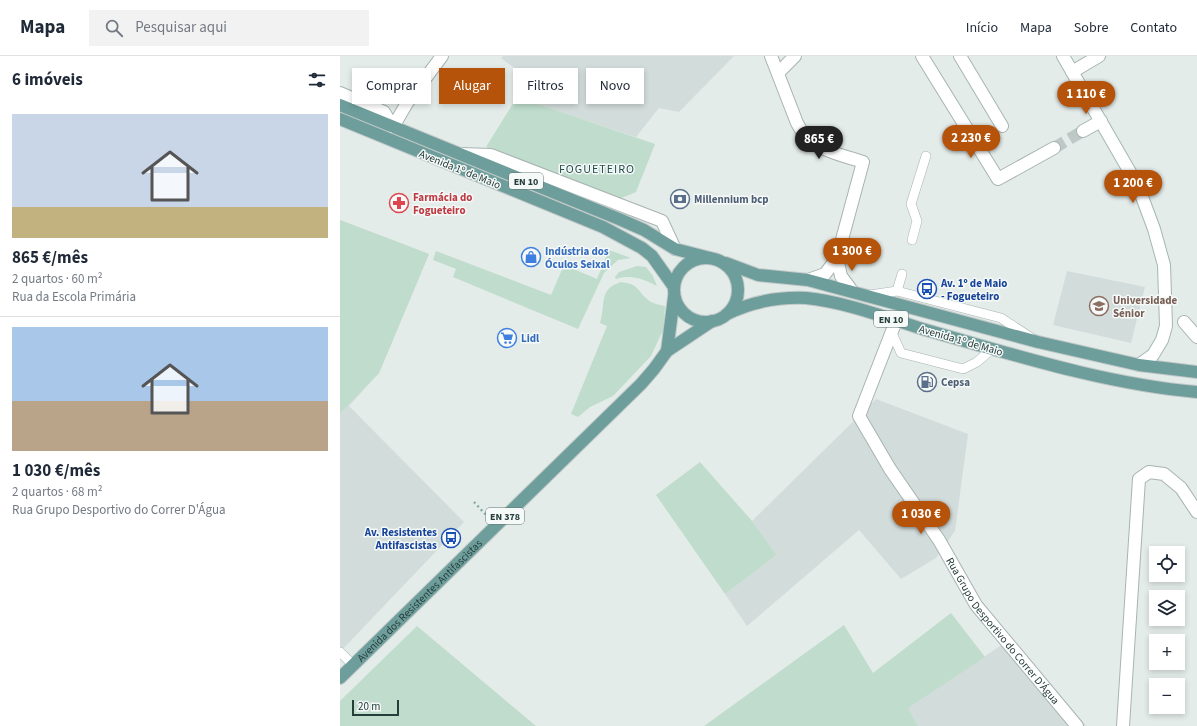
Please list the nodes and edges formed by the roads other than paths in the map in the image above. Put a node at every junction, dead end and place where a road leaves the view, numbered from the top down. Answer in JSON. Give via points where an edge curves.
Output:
{"nodes":[{"id":1,"x":442,"y":56,"type":"edge"},
{"id":2,"x":771,"y":56,"type":"edge"},
{"id":3,"x":795,"y":56,"type":"edge"},
{"id":4,"x":922,"y":56,"type":"edge"},
{"id":5,"x":960,"y":56,"type":"edge"},
{"id":6,"x":1063,"y":56,"type":"edge"},
{"id":7,"x":1099,"y":56,"type":"edge"},
{"id":8,"x":1072,"y":72,"type":"junction"},
{"id":9,"x":778,"y":73,"type":"junction"},
{"id":10,"x":340,"y":93,"type":"edge"},
{"id":11,"x":340,"y":105,"type":"edge"},
{"id":12,"x":340,"y":120,"type":"edge"},
{"id":13,"x":1101,"y":120,"type":"junction"},
{"id":14,"x":1002,"y":126,"type":"dead end"},
{"id":15,"x":393,"y":127,"type":"junction"},
{"id":16,"x":1083,"y":131,"type":"tunnel mouth"},
{"id":17,"x":1054,"y":148,"type":"tunnel mouth"},
{"id":18,"x":460,"y":154,"type":"junction"},
{"id":19,"x":926,"y":156,"type":"dead end"},
{"id":20,"x":912,"y":240,"type":"dead end"},
{"id":21,"x":675,"y":249,"type":"junction"},
{"id":22,"x":710,"y":258,"type":"junction"},
{"id":23,"x":837,"y":258,"type":"junction"},
{"id":24,"x":726,"y":263,"type":"junction"},
{"id":25,"x":902,"y":274,"type":"dead end"},
{"id":26,"x":808,"y":280,"type":"junction"},
{"id":27,"x":674,"y":291,"type":"junction"},
{"id":28,"x":852,"y":291,"type":"junction"},
{"id":29,"x":897,"y":291,"type":"junction"},
{"id":30,"x":867,"y":295,"type":"junction"},
{"id":31,"x":727,"y":314,"type":"junction"},
{"id":32,"x":712,"y":321,"type":"junction"},
{"id":33,"x":896,"y":321,"type":"junction"},
{"id":34,"x":1184,"y":322,"type":"dead end"},
{"id":35,"x":892,"y":332,"type":"junction"},
{"id":36,"x":1197,"y":337,"type":"edge"},
{"id":37,"x":1038,"y":342,"type":"junction"},
{"id":38,"x":992,"y":349,"type":"junction"},
{"id":39,"x":667,"y":351,"type":"junction"},
{"id":40,"x":1139,"y":365,"type":"junction"},
{"id":41,"x":1197,"y":372,"type":"edge"},
{"id":42,"x":1197,"y":392,"type":"edge"},
{"id":43,"x":1197,"y":512,"type":"edge"},
{"id":44,"x":340,"y":652,"type":"edge"},
{"id":45,"x":353,"y":665,"type":"junction"},
{"id":46,"x":340,"y":678,"type":"edge"},
{"id":47,"x":1077,"y":726,"type":"edge"},
{"id":48,"x":1123,"y":726,"type":"edge"}],
"edges":[{"from":1,"to":15,"type":"street","via":[[407,103]]},
{"from":2,"to":9,"type":"street"},
{"from":3,"to":9,"type":"street"},
{"from":4,"to":17,"type":"street","via":[[998,179]]},
{"from":5,"to":14,"type":"street"},
{"from":6,"to":8,"type":"street"},
{"from":7,"to":8,"type":"street"},
{"from":8,"to":13,"type":"street"},
{"from":9,"to":23,"type":"street","via":[[797,123],[809,141],[863,162]]},
{"from":10,"to":15,"type":"street","via":[[384,112]]},
{"from":11,"to":15,"type":"main road","name":"Avenida 1º de Maio","number":"EN 10"},
{"from":12,"to":27,"type":"main road","name":"Avenida 1º de Maio","number":"EN 10","via":[[603,227],[633,242],[652,256]]},
{"from":13,"to":16,"type":"street"},
{"from":13,"to":40,"type":"street","via":[[1138,186],[1164,265],[1166,326],[1162,340],[1153,354]]},
{"from":15,"to":18,"type":"main road","name":"Avenida 1º de Maio","number":"EN 10"},
{"from":18,"to":21,"type":"main road","name":"Avenida 1º de Maio","number":"EN 10","via":[[644,230]]},
{"from":18,"to":21,"type":"street","name":"Avenida 1º de Maio","via":[[491,155],[662,221]]},
{"from":19,"to":20,"type":"lane","via":[[911,204],[917,222]]},
{"from":21,"to":22,"type":"main road","name":"Avenida 1º de Maio","number":"EN 10"},
{"from":22,"to":24,"type":"main road"},
{"from":22,"to":27,"type":"main road","via":[[693,260],[686,265],[680,271]]},
{"from":23,"to":26,"type":"street","via":[[824,274]]},
{"from":23,"to":28,"type":"street","via":[[841,276]]},
{"from":24,"to":26,"type":"main road","name":"Avenida 1º de Maio","number":"EN 10","via":[[758,275]]},
{"from":24,"to":31,"type":"main road","via":[[736,277],[739,293],[735,305]]},
{"from":25,"to":29,"type":"lane"},
{"from":26,"to":28,"type":"main road","name":"Avenida 1º de Maio","number":"EN 10"},
{"from":27,"to":32,"type":"main road","via":[[677,304],[688,316],[696,320]]},
{"from":27,"to":39,"type":"main road"},
{"from":28,"to":30,"type":"main road","name":"Avenida 1º de Maio","number":"EN 10"},
{"from":29,"to":30,"type":"lane","name":"Avenida 1º de Maio"},
{"from":29,"to":37,"type":"lane","name":"Avenida 1º de Maio","via":[[1001,318]]},
{"from":30,"to":37,"type":"main road","name":"Avenida 1º de Maio","number":"EN 10"},
{"from":31,"to":32,"type":"main road"},
{"from":31,"to":33,"type":"main road","name":"Avenida 1º de Maio","number":"EN 10","via":[[758,302],[807,298]]},
{"from":32,"to":39,"type":"main road","name":"Avenida dos Resistentes Antifascistas","number":"EN 378"},
{"from":33,"to":35,"type":"street","name":"Rua Grupo Desportivo do Correr D'Água"},
{"from":33,"to":38,"type":"main road","name":"Avenida 1º de Maio","number":"EN 10"},
{"from":34,"to":36,"type":"street"},
{"from":35,"to":38,"type":"lane","via":[[901,353],[963,369],[977,362]]},
{"from":35,"to":47,"type":"street","name":"Rua Grupo Desportivo do Correr D'Água","via":[[859,416],[890,469],[939,540],[976,605]]},
{"from":37,"to":40,"type":"main road","name":"Avenida 1º de Maio","number":"EN 10"},
{"from":38,"to":42,"type":"main road","name":"Avenida 1º de Maio","number":"EN 10","via":[[1138,384]]},
{"from":39,"to":45,"type":"main road","name":"Avenida dos Resistentes Antifascistas","number":"EN 378","via":[[641,384]]},
{"from":40,"to":41,"type":"main road","name":"Avenida 1º de Maio","number":"EN 10"},
{"from":43,"to":48,"type":"street","via":[[1181,488],[1164,474],[1149,472],[1139,479]]},
{"from":44,"to":45,"type":"lane"},
{"from":45,"to":46,"type":"main road","name":"Avenida dos Resistentes Antifascistas","number":"EN 378"}]}
